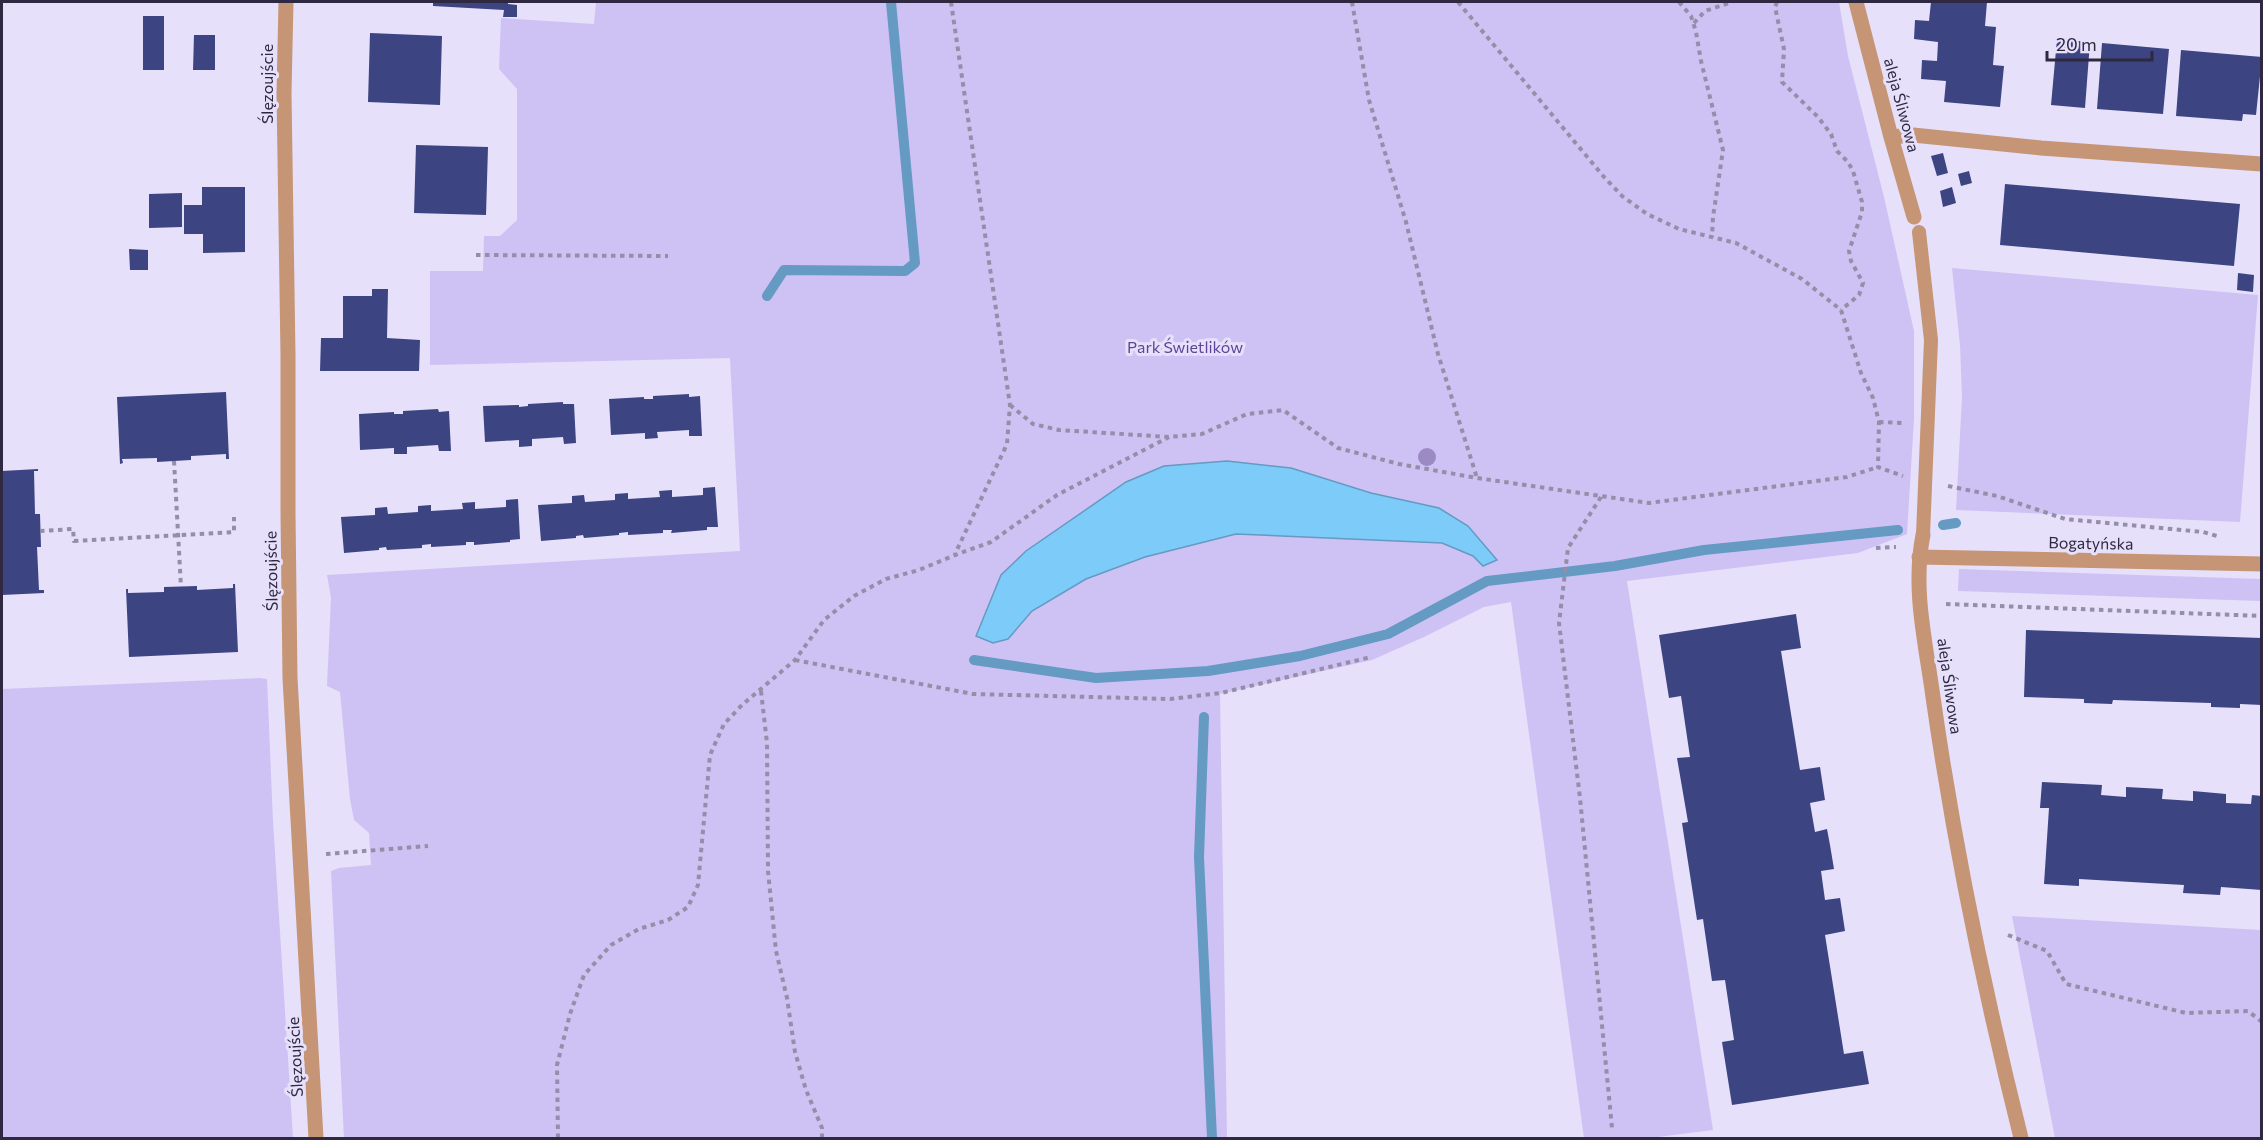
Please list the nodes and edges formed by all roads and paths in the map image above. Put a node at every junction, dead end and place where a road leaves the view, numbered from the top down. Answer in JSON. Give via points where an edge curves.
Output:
{"nodes":[{"id":1,"x":286,"y":2,"type":"edge"},
{"id":2,"x":951,"y":2,"type":"edge"},
{"id":3,"x":1352,"y":2,"type":"edge"},
{"id":4,"x":1458,"y":2,"type":"edge"},
{"id":5,"x":1679,"y":2,"type":"edge"},
{"id":6,"x":1732,"y":2,"type":"edge"},
{"id":7,"x":1777,"y":2,"type":"edge"},
{"id":8,"x":1857,"y":2,"type":"edge"},
{"id":9,"x":1693,"y":24,"type":"junction"},
{"id":10,"x":1891,"y":137,"type":"junction"},
{"id":11,"x":2261,"y":164,"type":"edge"},
{"id":12,"x":1916,"y":224,"type":"joint"},
{"id":13,"x":1712,"y":237,"type":"junction"},
{"id":14,"x":476,"y":255,"type":"dead end"},
{"id":15,"x":668,"y":256,"type":"dead end"},
{"id":16,"x":1841,"y":310,"type":"junction"},
{"id":17,"x":1010,"y":405,"type":"junction"},
{"id":18,"x":1168,"y":437,"type":"junction"},
{"id":19,"x":174,"y":462,"type":"dead end"},
{"id":20,"x":1878,"y":467,"type":"junction"},
{"id":21,"x":1476,"y":478,"type":"junction"},
{"id":22,"x":1926,"y":483,"type":"junction"},
{"id":23,"x":1601,"y":497,"type":"junction"},
{"id":24,"x":234,"y":517,"type":"dead end"},
{"id":25,"x":40,"y":531,"type":"dead end"},
{"id":26,"x":178,"y":535,"type":"junction"},
{"id":27,"x":1923,"y":535,"type":"joint"},
{"id":28,"x":2222,"y":537,"type":"dead end"},
{"id":29,"x":955,"y":555,"type":"junction"},
{"id":30,"x":1919,"y":557,"type":"junction"},
{"id":31,"x":2262,"y":564,"type":"edge"},
{"id":32,"x":181,"y":587,"type":"dead end"},
{"id":33,"x":1946,"y":604,"type":"dead end"},
{"id":34,"x":2262,"y":616,"type":"edge"},
{"id":35,"x":1371,"y":657,"type":"dead end"},
{"id":36,"x":795,"y":660,"type":"junction"},
{"id":37,"x":761,"y":691,"type":"junction"},
{"id":38,"x":428,"y":846,"type":"dead end"},
{"id":39,"x":301,"y":855,"type":"junction"},
{"id":40,"x":2008,"y":934,"type":"dead end"},
{"id":41,"x":2262,"y":1022,"type":"edge"},
{"id":42,"x":1612,"y":1128,"type":"dead end"},
{"id":43,"x":316,"y":1138,"type":"edge"},
{"id":44,"x":558,"y":1138,"type":"edge"},
{"id":45,"x":822,"y":1138,"type":"edge"},
{"id":46,"x":2021,"y":1138,"type":"edge"}],
"edges":[{"from":1,"to":39,"type":"street","name":"Ślęzoujście","via":[[290,678]]},
{"from":2,"to":17,"type":"path"},
{"from":3,"to":21,"type":"path","via":[[1369,100]]},
{"from":4,"to":13,"type":"path","via":[[1622,196],[1647,214],[1679,229]]},
{"from":5,"to":9,"type":"path"},
{"from":6,"to":9,"type":"path","via":[[1705,11]]},
{"from":7,"to":16,"type":"path","via":[[1784,49],[1782,82],[1831,134],[1837,151],[1848,162],[1860,195],[1862,212],[1849,251],[1863,283],[1858,295]]},
{"from":8,"to":10,"type":"street","name":"aleja Śliwowa"},
{"from":9,"to":13,"type":"path","via":[[1723,150]]},
{"from":10,"to":11,"type":"street","via":[[1913,135]]},
{"from":10,"to":12,"type":"street","name":"aleja Śliwowa"},
{"from":12,"to":22,"type":"lane","name":"aleja Śliwowa","via":[[1931,340]]},
{"from":13,"to":16,"type":"path","via":[[1736,243],[1802,279]]},
{"from":14,"to":15,"type":"path"},
{"from":16,"to":20,"type":"path","via":[[1880,422]]},
{"from":17,"to":18,"type":"path","via":[[1033,424],[1059,430]]},
{"from":17,"to":29,"type":"path","via":[[1006,444]]},
{"from":18,"to":21,"type":"path","via":[[1202,434],[1247,414],[1283,410],[1338,448]]},
{"from":18,"to":29,"type":"path","via":[[1057,495],[991,542]]},
{"from":19,"to":26,"type":"path"},
{"from":20,"to":22,"type":"path"},
{"from":20,"to":23,"type":"path","via":[[1847,477],[1649,503]]},
{"from":21,"to":23,"type":"path"},
{"from":22,"to":27,"type":"lane","name":"aleja Śliwowa"},
{"from":22,"to":28,"type":"path","via":[[1997,496],[2065,519]]},
{"from":23,"to":42,"type":"path","via":[[1568,548],[1559,623]]},
{"from":24,"to":26,"type":"path","via":[[234,532]]},
{"from":25,"to":26,"type":"path","via":[[73,529],[74,541]]},
{"from":26,"to":32,"type":"path"},
{"from":27,"to":30,"type":"street","name":"aleja Śliwowa"},
{"from":29,"to":36,"type":"path","via":[[886,579],[854,596],[824,620]]},
{"from":30,"to":31,"type":"street","name":"Bogatyńska"},
{"from":30,"to":46,"type":"street","name":"aleja Śliwowa","via":[[1920,604],[1953,822]]},
{"from":33,"to":34,"type":"path"},
{"from":35,"to":36,"type":"path","via":[[1221,693],[1170,699],[973,694]]},
{"from":36,"to":37,"type":"path"},
{"from":37,"to":44,"type":"path","via":[[724,724],[710,754],[698,885],[688,907],[610,945],[584,975],[557,1065]]},
{"from":37,"to":45,"type":"path","via":[[767,743],[768,871],[776,951],[795,1052]]},
{"from":38,"to":39,"type":"path"},
{"from":39,"to":43,"type":"street","name":"Ślęzoujście"},
{"from":40,"to":41,"type":"path","via":[[2047,951],[2066,984],[2186,1013],[2248,1011]]}]}
